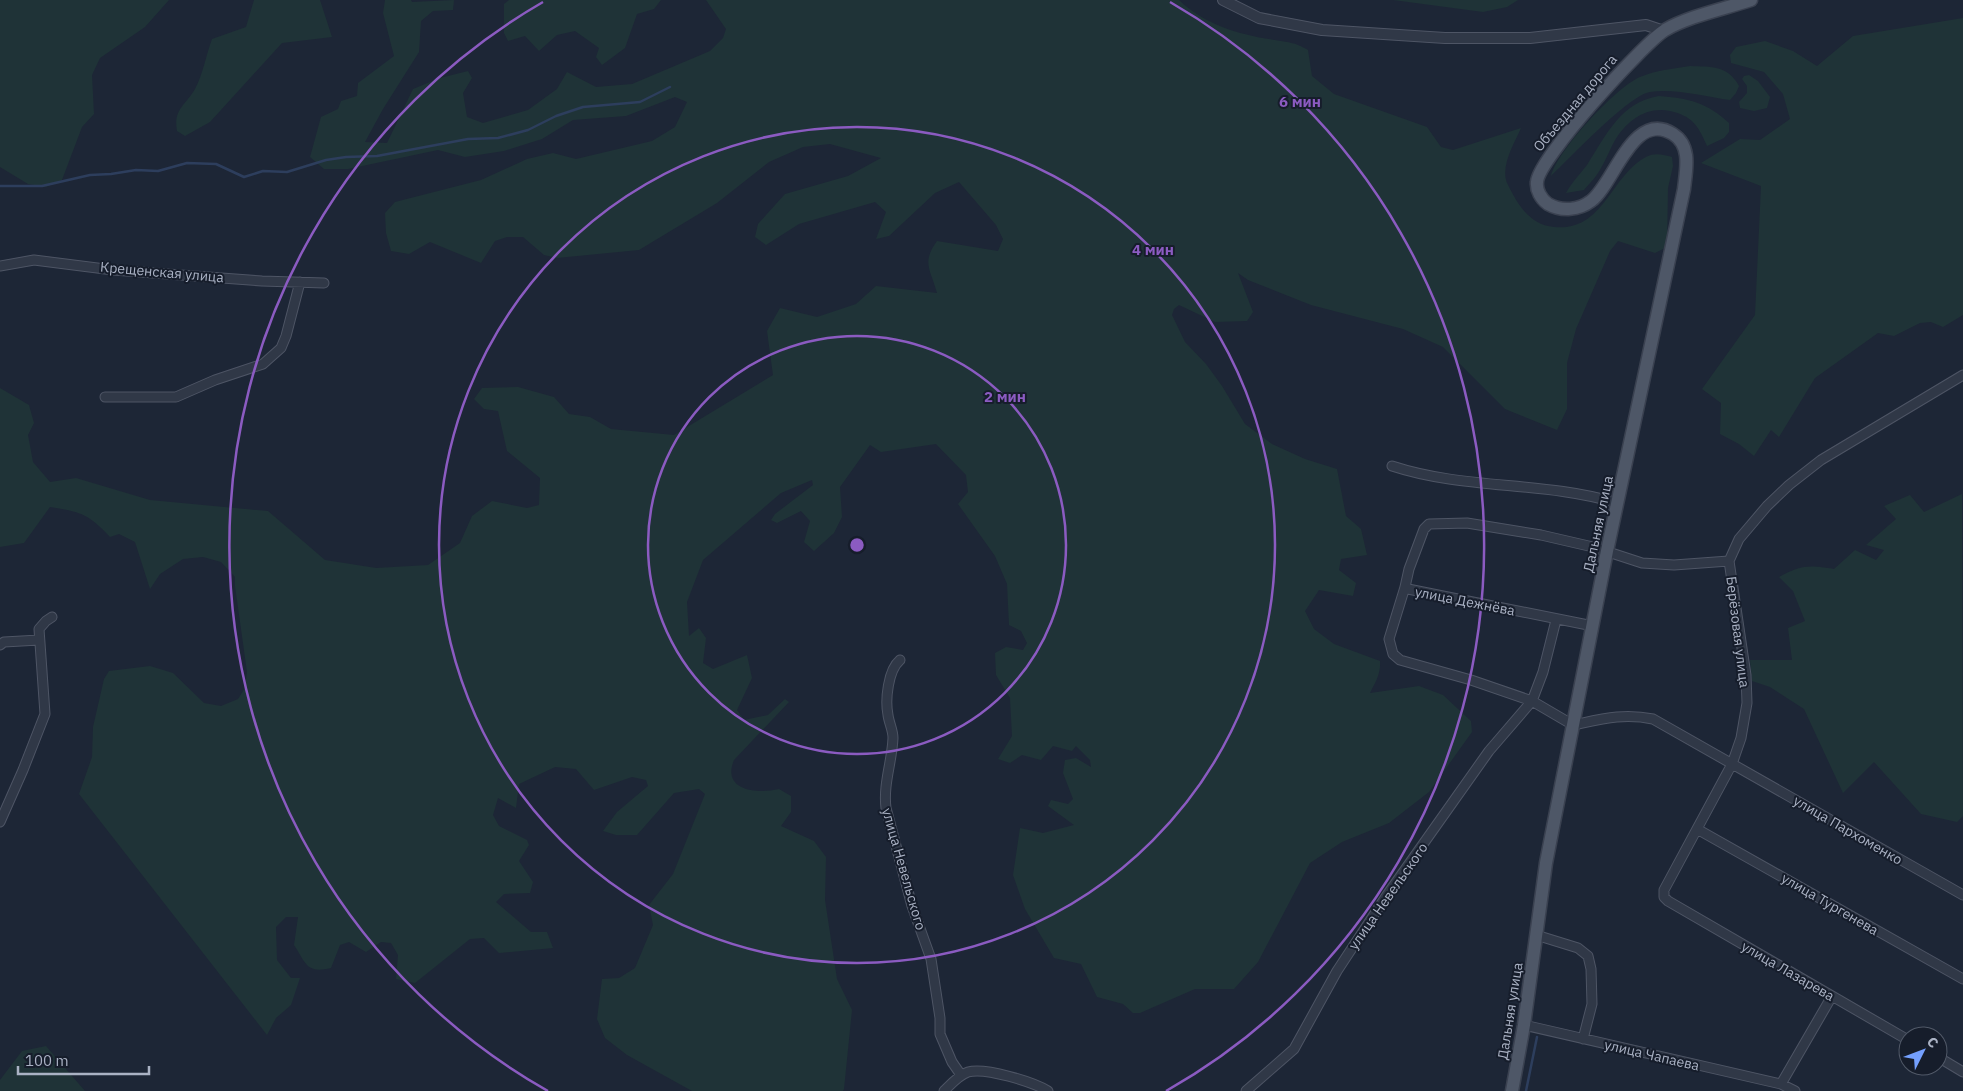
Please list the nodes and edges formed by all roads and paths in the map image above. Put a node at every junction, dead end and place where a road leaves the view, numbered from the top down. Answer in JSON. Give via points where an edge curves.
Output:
{"nodes":[{"id":1,"x":1223,"y":0,"type":"edge"},
{"id":2,"x":1751,"y":0,"type":"edge"},
{"id":3,"x":1664,"y":31,"type":"junction"},
{"id":4,"x":1663,"y":130,"type":"joint"},
{"id":5,"x":0,"y":266,"type":"edge"},
{"id":6,"x":300,"y":282,"type":"junction"},
{"id":7,"x":324,"y":283,"type":"dead end"},
{"id":8,"x":1963,"y":375,"type":"edge"},
{"id":9,"x":105,"y":397,"type":"dead end"},
{"id":10,"x":1392,"y":466,"type":"dead end"},
{"id":11,"x":1617,"y":504,"type":"junction"},
{"id":12,"x":1607,"y":551,"type":"junction"},
{"id":13,"x":1729,"y":561,"type":"junction"},
{"id":14,"x":1405,"y":587,"type":"junction"},
{"id":15,"x":52,"y":617,"type":"dead end"},
{"id":16,"x":1556,"y":620,"type":"junction"},
{"id":17,"x":1593,"y":626,"type":"junction"},
{"id":18,"x":39,"y":640,"type":"junction"},
{"id":19,"x":0,"y":645,"type":"edge"},
{"id":20,"x":900,"y":660,"type":"dead end"},
{"id":21,"x":1532,"y":701,"type":"junction"},
{"id":22,"x":1573,"y":725,"type":"junction"},
{"id":23,"x":1732,"y":764,"type":"junction"},
{"id":24,"x":0,"y":822,"type":"edge"},
{"id":25,"x":1697,"y":829,"type":"junction"},
{"id":26,"x":1963,"y":895,"type":"edge"},
{"id":27,"x":1668,"y":902,"type":"joint"},
{"id":28,"x":1536,"y":935,"type":"junction"},
{"id":29,"x":1963,"y":979,"type":"edge"},
{"id":30,"x":1832,"y":996,"type":"junction"},
{"id":31,"x":1524,"y":1025,"type":"junction"},
{"id":32,"x":1898,"y":1034,"type":"edge"},
{"id":33,"x":1583,"y":1039,"type":"junction"},
{"id":34,"x":1948,"y":1063,"type":"edge"},
{"id":35,"x":1963,"y":1072,"type":"edge"},
{"id":36,"x":961,"y":1075,"type":"junction"},
{"id":37,"x":1781,"y":1084,"type":"junction"},
{"id":38,"x":944,"y":1091,"type":"edge"},
{"id":39,"x":1048,"y":1091,"type":"edge"},
{"id":40,"x":1246,"y":1091,"type":"edge"},
{"id":41,"x":1512,"y":1091,"type":"edge"},
{"id":42,"x":1795,"y":1091,"type":"edge"}],
"edges":[{"from":1,"to":3,"type":"street","via":[[1259,18],[1322,30],[1445,38],[1530,38],[1646,25]]},
{"from":2,"to":3,"type":"main road","name":"Объездная дорога"},
{"from":3,"to":4,"type":"main road","name":"Объездная дорога","via":[[1630,61],[1543,164],[1536,183],[1540,195],[1550,205],[1565,210],[1585,205],[1602,190],[1636,138],[1650,130]]},
{"from":4,"to":11,"type":"main road","name":"Дальняя улица","via":[[1676,136],[1685,148],[1687,166]]},
{"from":5,"to":6,"type":"street","name":"Крещенская улица","via":[[34,260],[113,270]]},
{"from":6,"to":7,"type":"street","name":"Крещенская улица"},
{"from":6,"to":9,"type":"street","via":[[281,348],[263,364],[176,397]]},
{"from":8,"to":13,"type":"street","name":"Берёзовая улица","via":[[1841,447],[1789,485],[1739,539]]},
{"from":10,"to":11,"type":"street","via":[[1417,474],[1557,490]]},
{"from":11,"to":12,"type":"main road","name":"Дальняя улица"},
{"from":12,"to":13,"type":"street","via":[[1642,562],[1674,565]]},
{"from":12,"to":14,"type":"street","name":"улица Дежнёва","via":[[1541,535],[1467,523],[1429,524],[1424,529]]},
{"from":12,"to":17,"type":"main road","name":"Дальняя улица"},
{"from":13,"to":23,"type":"street","name":"Берёзовая улица","via":[[1746,675],[1747,703],[1741,738]]},
{"from":14,"to":16,"type":"street","name":"улица Дежнёва"},
{"from":14,"to":21,"type":"street","via":[[1388,639],[1393,654],[1400,660]]},
{"from":15,"to":18,"type":"street","via":[[40,630]]},
{"from":16,"to":17,"type":"street","name":"улица Дежнёва"},
{"from":16,"to":21,"type":"street","name":"улица Невельского"},
{"from":17,"to":22,"type":"main road","name":"Дальняя улица"},
{"from":18,"to":19,"type":"street"},
{"from":18,"to":24,"type":"street","via":[[45,714]]},
{"from":20,"to":36,"type":"street","name":"улица Невельского","via":[[893,666],[888,692],[887,714],[893,737],[884,793],[886,808],[912,906],[931,959],[940,1034]]},
{"from":21,"to":22,"type":"street"},
{"from":21,"to":40,"type":"street","name":"улица Невельского","via":[[1489,751],[1387,895],[1338,971],[1294,1049]]},
{"from":22,"to":23,"type":"street","name":"улица Пархоменко","via":[[1613,716],[1634,715],[1653,719]]},
{"from":22,"to":28,"type":"main road","name":"Дальняя улица","via":[[1546,863]]},
{"from":23,"to":25,"type":"street","name":"Берёзовая улица"},
{"from":23,"to":26,"type":"street","name":"улица Пархоменко"},
{"from":25,"to":27,"type":"street","name":"Берёзовая улица","via":[[1664,890]]},
{"from":25,"to":29,"type":"street","name":"улица Тургенева"},
{"from":27,"to":30,"type":"street","name":"улица Лазарева"},
{"from":28,"to":31,"type":"main road","name":"Дальняя улица"},
{"from":28,"to":33,"type":"street","via":[[1578,948],[1590,960],[1592,1004]]},
{"from":30,"to":32,"type":"street","name":"улица Лазарева"},
{"from":30,"to":37,"type":"street"},
{"from":31,"to":33,"type":"street","name":"улица Чапаева"},
{"from":31,"to":41,"type":"main road","name":"Дальняя улица"},
{"from":33,"to":37,"type":"street","name":"улица Чапаева"},
{"from":34,"to":35,"type":"street"},
{"from":36,"to":38,"type":"street"},
{"from":36,"to":39,"type":"street","via":[[974,1071],[993,1073],[1035,1084]]},
{"from":37,"to":42,"type":"street","name":"улица Чапаева"}]}
